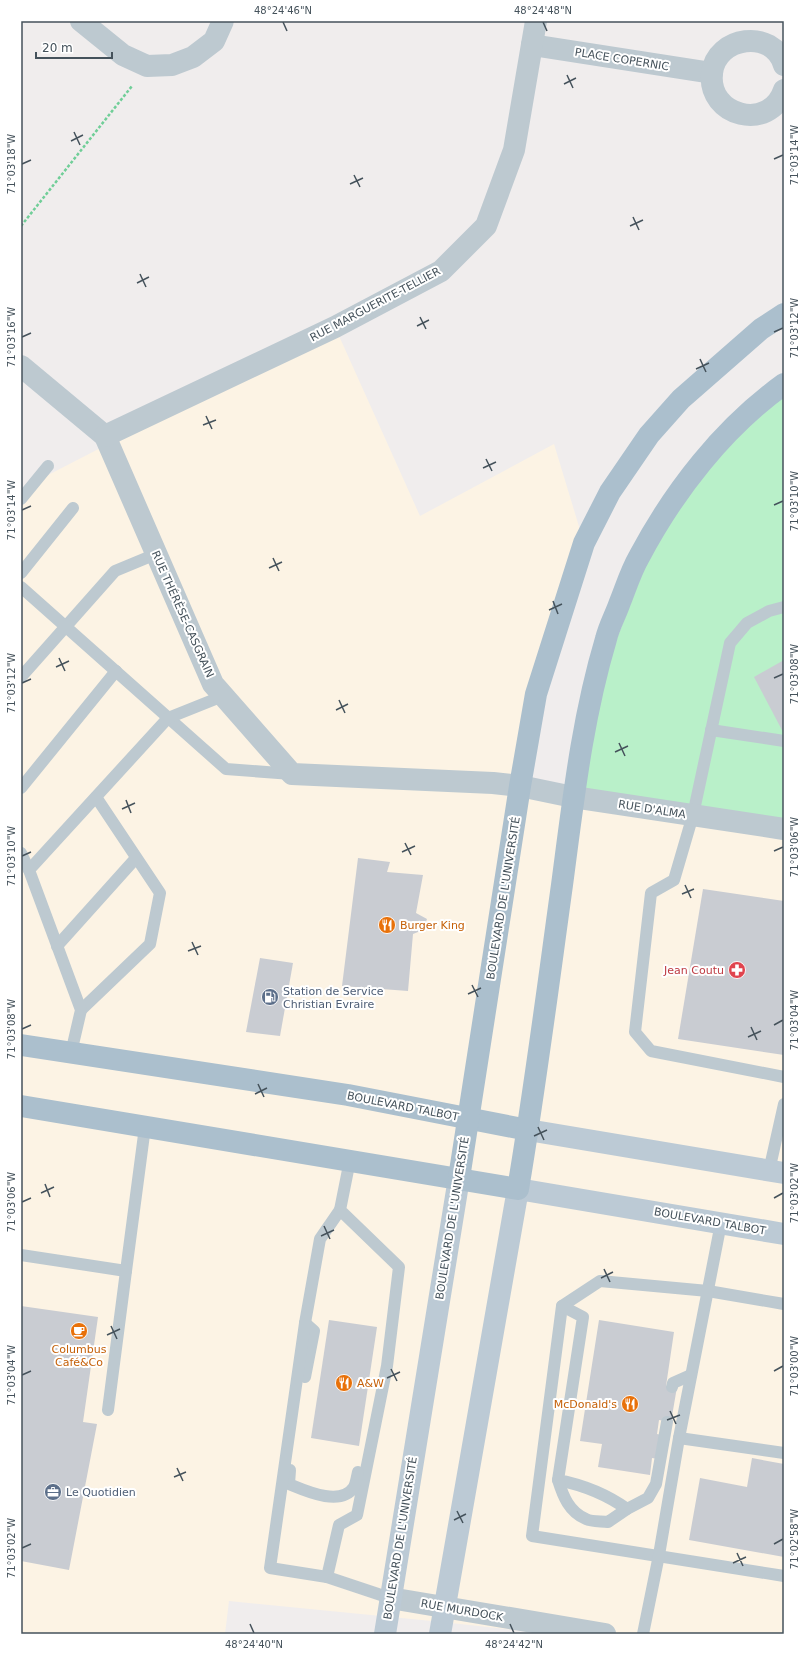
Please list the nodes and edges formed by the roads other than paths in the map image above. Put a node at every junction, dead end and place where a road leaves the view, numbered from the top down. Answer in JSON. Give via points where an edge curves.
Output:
{"nodes":[{"id":1,"x":81,"y":21,"type":"edge"},
{"id":2,"x":223,"y":21,"type":"edge"},
{"id":3,"x":536,"y":21,"type":"edge"},
{"id":4,"x":532,"y":45,"type":"junction"},
{"id":5,"x":784,"y":65,"type":"edge"},
{"id":6,"x":712,"y":73,"type":"junction"},
{"id":7,"x":784,"y":90,"type":"edge"},
{"id":8,"x":784,"y":314,"type":"edge"},
{"id":9,"x":21,"y":366,"type":"edge"},
{"id":10,"x":784,"y":384,"type":"edge"},
{"id":11,"x":104,"y":436,"type":"junction"},
{"id":12,"x":48,"y":466,"type":"dead end"},
{"id":13,"x":21,"y":499,"type":"edge"},
{"id":14,"x":73,"y":508,"type":"dead end"},
{"id":15,"x":156,"y":554,"type":"junction"},
{"id":16,"x":21,"y":573,"type":"edge"},
{"id":17,"x":21,"y":587,"type":"edge"},
{"id":18,"x":784,"y":607,"type":"edge"},
{"id":19,"x":66,"y":626,"type":"junction"},
{"id":20,"x":116,"y":671,"type":"junction"},
{"id":21,"x":21,"y":678,"type":"edge"},
{"id":22,"x":224,"y":696,"type":"junction"},
{"id":23,"x":168,"y":718,"type":"junction"},
{"id":24,"x":711,"y":730,"type":"junction"},
{"id":25,"x":784,"y":741,"type":"edge"},
{"id":26,"x":292,"y":774,"type":"junction"},
{"id":27,"x":520,"y":786,"type":"junction"},
{"id":28,"x":21,"y":788,"type":"edge"},
{"id":29,"x":96,"y":797,"type":"junction"},
{"id":30,"x":573,"y":797,"type":"junction"},
{"id":31,"x":693,"y":815,"type":"junction"},
{"id":32,"x":784,"y":829,"type":"edge"},
{"id":33,"x":21,"y":853,"type":"edge"},
{"id":34,"x":136,"y":858,"type":"junction"},
{"id":35,"x":29,"y":870,"type":"junction"},
{"id":36,"x":57,"y":946,"type":"junction"},
{"id":37,"x":81,"y":1010,"type":"junction"},
{"id":38,"x":21,"y":1045,"type":"edge"},
{"id":39,"x":71,"y":1053,"type":"junction"},
{"id":40,"x":784,"y":1077,"type":"edge"},
{"id":41,"x":784,"y":1104,"type":"edge"},
{"id":42,"x":21,"y":1106,"type":"edge"},
{"id":43,"x":468,"y":1119,"type":"junction"},
{"id":44,"x":145,"y":1127,"type":"junction"},
{"id":45,"x":528,"y":1130,"type":"junction"},
{"id":46,"x":350,"y":1160,"type":"junction"},
{"id":47,"x":777,"y":1172,"type":"edge"},
{"id":48,"x":459,"y":1178,"type":"junction"},
{"id":49,"x":518,"y":1189,"type":"junction"},
{"id":50,"x":340,"y":1210,"type":"junction"},
{"id":51,"x":721,"y":1223,"type":"junction"},
{"id":52,"x":784,"y":1234,"type":"edge"},
{"id":53,"x":21,"y":1255,"type":"edge"},
{"id":54,"x":126,"y":1271,"type":"junction"},
{"id":55,"x":708,"y":1291,"type":"junction"},
{"id":56,"x":784,"y":1304,"type":"edge"},
{"id":57,"x":562,"y":1306,"type":"junction"},
{"id":58,"x":305,"y":1323,"type":"junction"},
{"id":59,"x":387,"y":1366,"type":"junction"},
{"id":60,"x":691,"y":1375,"type":"junction"},
{"id":61,"x":672,"y":1387,"type":"dead end"},
{"id":62,"x":108,"y":1410,"type":"dead end"},
{"id":63,"x":667,"y":1422,"type":"dead end"},
{"id":64,"x":679,"y":1438,"type":"junction"},
{"id":65,"x":784,"y":1453,"type":"edge"},
{"id":66,"x":558,"y":1480,"type":"junction"},
{"id":67,"x":627,"y":1509,"type":"junction"},
{"id":68,"x":659,"y":1555,"type":"junction"},
{"id":69,"x":784,"y":1576,"type":"edge"},
{"id":70,"x":328,"y":1577,"type":"junction"},
{"id":71,"x":390,"y":1598,"type":"junction"},
{"id":72,"x":444,"y":1608,"type":"junction"},
{"id":73,"x":385,"y":1634,"type":"edge"},
{"id":74,"x":440,"y":1634,"type":"edge"},
{"id":75,"x":605,"y":1634,"type":"edge"},
{"id":76,"x":643,"y":1634,"type":"edge"}],
"edges":[{"from":1,"to":2,"type":"street","via":[[123,55],[147,66],[172,65],[193,57],[214,40]]},
{"from":3,"to":4,"type":"street","name":"RUE MARGUERITE-TELLIER"},
{"from":4,"to":6,"type":"street","name":"PLACE COPERNIC"},
{"from":4,"to":11,"type":"street","name":"RUE MARGUERITE-TELLIER","via":[[514,150],[486,226],[441,271],[335,327]]},
{"from":5,"to":6,"type":"street","via":[[775,51],[766,44],[754,40],[742,41],[731,44],[722,52],[715,61]]},
{"from":6,"to":7,"type":"street","via":[[712,86],[717,98],[726,108],[738,114],[750,116],[763,113],[774,106]]},
{"from":8,"to":27,"type":"main road","name":"BOULEVARD DE L'UNIVERSITÉ","via":[[761,329],[681,399],[650,435],[610,492],[584,544],[536,694]]},
{"from":9,"to":11,"type":"street","name":"RUE THÉRÈSE-CASGRAIN"},
{"from":10,"to":30,"type":"main road","via":[[734,427],[700,464],[668,507],[638,559],[606,637],[586,718]]},
{"from":11,"to":15,"type":"street","name":"RUE THÉRÈSE-CASGRAIN"},
{"from":12,"to":13,"type":"lane"},
{"from":14,"to":16,"type":"lane"},
{"from":15,"to":19,"type":"lane","via":[[115,571]]},
{"from":15,"to":22,"type":"street","name":"RUE THÉRÈSE-CASGRAIN","via":[[213,684]]},
{"from":17,"to":19,"type":"lane"},
{"from":18,"to":24,"type":"lane","via":[[769,611],[747,623],[730,643]]},
{"from":19,"to":20,"type":"lane"},
{"from":19,"to":21,"type":"lane"},
{"from":20,"to":23,"type":"lane"},
{"from":20,"to":28,"type":"lane"},
{"from":22,"to":23,"type":"lane"},
{"from":22,"to":26,"type":"street","name":"RUE THÉRÈSE-CASGRAIN"},
{"from":23,"to":26,"type":"lane","via":[[226,769]]},
{"from":23,"to":29,"type":"lane"},
{"from":24,"to":25,"type":"lane"},
{"from":24,"to":31,"type":"lane"},
{"from":26,"to":27,"type":"street"},
{"from":27,"to":30,"type":"street","name":"RUE D'ALMA"},
{"from":27,"to":43,"type":"main road","name":"BOULEVARD DE L'UNIVERSITÉ"},
{"from":29,"to":34,"type":"lane"},
{"from":29,"to":35,"type":"lane"},
{"from":30,"to":31,"type":"street","name":"RUE D'ALMA"},
{"from":30,"to":45,"type":"main road"},
{"from":31,"to":32,"type":"street","name":"RUE D'ALMA"},
{"from":31,"to":40,"type":"lane","via":[[674,880],[651,893],[635,1032],[651,1051]]},
{"from":33,"to":35,"type":"lane"},
{"from":34,"to":36,"type":"lane"},
{"from":34,"to":37,"type":"lane","via":[[160,893],[150,944]]},
{"from":35,"to":36,"type":"lane"},
{"from":36,"to":37,"type":"lane"},
{"from":37,"to":39,"type":"lane"},
{"from":38,"to":39,"type":"main road","name":"BOULEVARD TALBOT"},
{"from":39,"to":43,"type":"main road","name":"BOULEVARD TALBOT","via":[[348,1095]]},
{"from":41,"to":47,"type":"lane"},
{"from":42,"to":44,"type":"main road","name":"BOULEVARD TALBOT"},
{"from":43,"to":45,"type":"main road","name":"BOULEVARD TALBOT"},
{"from":43,"to":48,"type":"main road","name":"BOULEVARD DE L'UNIVERSITÉ"},
{"from":44,"to":46,"type":"main road","name":"BOULEVARD TALBOT"},
{"from":44,"to":54,"type":"lane"},
{"from":45,"to":47,"type":"main road","name":"BOULEVARD TALBOT"},
{"from":45,"to":49,"type":"main road"},
{"from":46,"to":48,"type":"main road","name":"BOULEVARD TALBOT"},
{"from":46,"to":50,"type":"lane"},
{"from":48,"to":49,"type":"main road","name":"BOULEVARD TALBOT"},
{"from":48,"to":71,"type":"main road","name":"BOULEVARD DE L'UNIVERSITÉ"},
{"from":49,"to":51,"type":"main road","name":"BOULEVARD TALBOT"},
{"from":49,"to":72,"type":"main road"},
{"from":50,"to":58,"type":"lane","via":[[320,1239]]},
{"from":50,"to":59,"type":"lane","via":[[399,1267]]},
{"from":51,"to":52,"type":"main road","name":"BOULEVARD TALBOT"},
{"from":51,"to":55,"type":"lane"},
{"from":53,"to":54,"type":"lane"},
{"from":54,"to":62,"type":"lane"},
{"from":55,"to":56,"type":"lane"},
{"from":55,"to":57,"type":"lane","via":[[600,1281]]},
{"from":55,"to":60,"type":"lane"},
{"from":57,"to":66,"type":"lane","via":[[583,1317]]},
{"from":57,"to":68,"type":"lane","via":[[532,1536]]},
{"from":58,"to":59,"type":"lane","via":[[314,1331],[291,1456],[289,1484],[308,1492],[334,1497],[346,1494],[354,1486],[379,1375]]},
{"from":58,"to":70,"type":"lane","via":[[270,1568]]},
{"from":59,"to":70,"type":"lane","via":[[357,1515],[339,1525]]},
{"from":60,"to":61,"type":"lane","via":[[673,1382]]},
{"from":60,"to":64,"type":"lane"},
{"from":63,"to":67,"type":"lane","via":[[656,1484],[648,1498]]},
{"from":64,"to":65,"type":"lane"},
{"from":64,"to":68,"type":"lane"},
{"from":66,"to":67,"type":"lane","via":[[580,1484]]},
{"from":66,"to":67,"type":"lane","via":[[565,1501],[586,1519],[608,1522]]},
{"from":68,"to":69,"type":"lane"},
{"from":68,"to":76,"type":"lane"},
{"from":70,"to":71,"type":"lane"},
{"from":71,"to":72,"type":"street","name":"RUE MURDOCK"},
{"from":71,"to":73,"type":"main road","name":"BOULEVARD DE L'UNIVERSITÉ"},
{"from":72,"to":74,"type":"main road"},
{"from":72,"to":75,"type":"street","name":"RUE MURDOCK"}]}
